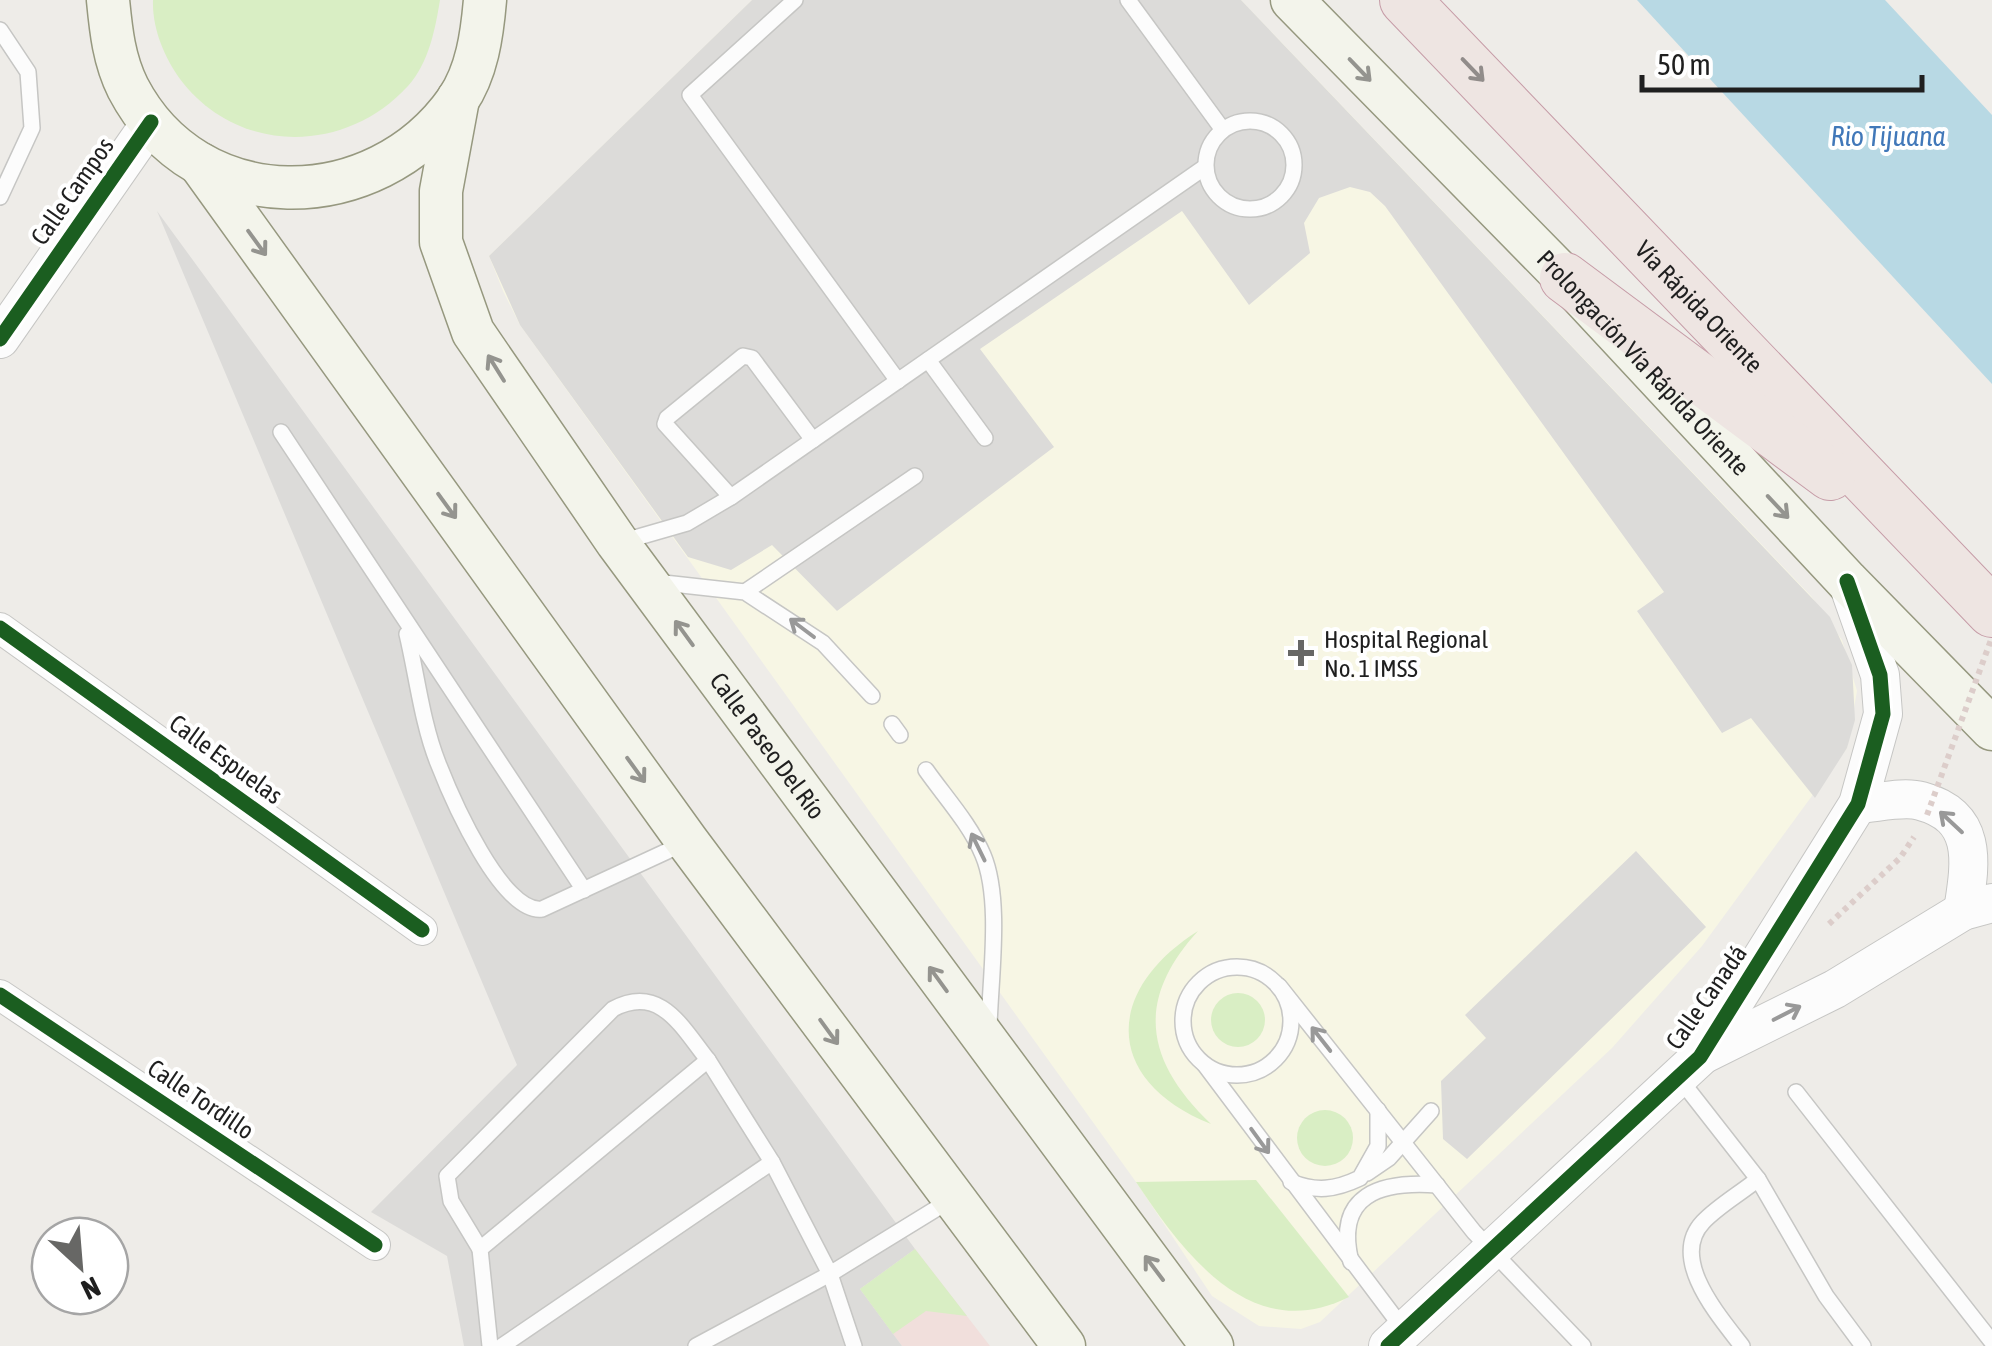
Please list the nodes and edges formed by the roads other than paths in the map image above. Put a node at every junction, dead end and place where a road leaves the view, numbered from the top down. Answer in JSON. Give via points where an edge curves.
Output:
{"nodes":[{"id":1,"x":82,"y":0,"type":"edge"},
{"id":2,"x":108,"y":0,"type":"edge"},
{"id":3,"x":485,"y":0,"type":"edge"},
{"id":4,"x":795,"y":0,"type":"edge"},
{"id":5,"x":1128,"y":0,"type":"edge"},
{"id":6,"x":1292,"y":0,"type":"edge"},
{"id":7,"x":1405,"y":0,"type":"edge"},
{"id":8,"x":0,"y":30,"type":"edge"},
{"id":9,"x":113,"y":50,"type":"junction"},
{"id":10,"x":458,"y":99,"type":"junction"},
{"id":11,"x":150,"y":122,"type":"junction"},
{"id":12,"x":1224,"y":130,"type":"junction"},
{"id":13,"x":200,"y":164,"type":"junction"},
{"id":14,"x":1206,"y":166,"type":"junction"},
{"id":15,"x":0,"y":197,"type":"edge"},
{"id":16,"x":1565,"y":278,"type":"junction"},
{"id":17,"x":0,"y":339,"type":"edge"},
{"id":18,"x":928,"y":360,"type":"junction"},
{"id":19,"x":898,"y":381,"type":"junction"},
{"id":20,"x":281,"y":432,"type":"dead end"},
{"id":21,"x":985,"y":438,"type":"dead end"},
{"id":22,"x":813,"y":440,"type":"junction"},
{"id":23,"x":915,"y":476,"type":"dead end"},
{"id":24,"x":731,"y":497,"type":"junction"},
{"id":25,"x":617,"y":542,"type":"junction"},
{"id":26,"x":1936,"y":552,"type":"junction"},
{"id":27,"x":646,"y":581,"type":"junction"},
{"id":28,"x":1847,"y":581,"type":"junction"},
{"id":29,"x":745,"y":592,"type":"junction"},
{"id":30,"x":1992,"y":612,"type":"edge"},
{"id":31,"x":404,"y":620,"type":"junction"},
{"id":32,"x":0,"y":628,"type":"edge"},
{"id":33,"x":872,"y":696,"type":"dead end"},
{"id":34,"x":1992,"y":729,"type":"edge"},
{"id":35,"x":926,"y":770,"type":"dead end"},
{"id":36,"x":1858,"y":804,"type":"junction"},
{"id":37,"x":687,"y":841,"type":"junction"},
{"id":38,"x":584,"y":890,"type":"junction"},
{"id":39,"x":1978,"y":907,"type":"edge"},
{"id":40,"x":422,"y":930,"type":"dead end"},
{"id":41,"x":1279,"y":986,"type":"junction"},
{"id":42,"x":0,"y":995,"type":"edge"},
{"id":43,"x":988,"y":1047,"type":"junction"},
{"id":44,"x":708,"y":1060,"type":"junction"},
{"id":45,"x":1202,"y":1062,"type":"junction"},
{"id":46,"x":1689,"y":1066,"type":"junction"},
{"id":47,"x":1796,"y":1092,"type":"dead end"},
{"id":48,"x":1378,"y":1110,"type":"junction"},
{"id":49,"x":1431,"y":1112,"type":"dead end"},
{"id":50,"x":1403,"y":1142,"type":"junction"},
{"id":51,"x":772,"y":1162,"type":"junction"},
{"id":52,"x":1360,"y":1178,"type":"junction"},
{"id":53,"x":1758,"y":1179,"type":"junction"},
{"id":54,"x":1291,"y":1182,"type":"junction"},
{"id":55,"x":1437,"y":1185,"type":"junction"},
{"id":56,"x":952,"y":1199,"type":"junction"},
{"id":57,"x":375,"y":1246,"type":"dead end"},
{"id":58,"x":480,"y":1249,"type":"junction"},
{"id":59,"x":1491,"y":1250,"type":"junction"},
{"id":60,"x":1352,"y":1265,"type":"junction"},
{"id":61,"x":830,"y":1274,"type":"junction"},
{"id":62,"x":1396,"y":1338,"type":"edge"},
{"id":63,"x":1992,"y":1342,"type":"edge"},
{"id":64,"x":1060,"y":1344,"type":"edge"},
{"id":65,"x":490,"y":1346,"type":"edge"},
{"id":66,"x":502,"y":1346,"type":"edge"},
{"id":67,"x":696,"y":1346,"type":"edge"},
{"id":68,"x":854,"y":1346,"type":"edge"},
{"id":69,"x":1212,"y":1346,"type":"edge"},
{"id":70,"x":1583,"y":1346,"type":"edge"},
{"id":71,"x":1742,"y":1346,"type":"edge"},
{"id":72,"x":1863,"y":1346,"type":"edge"}],
"edges":[{"from":1,"to":9,"type":"street"},
{"from":2,"to":9,"type":"main road"},
{"from":3,"to":10,"type":"main road","via":[[481,45]]},
{"from":4,"to":19,"type":"lane","via":[[690,95]]},
{"from":5,"to":12,"type":"lane"},
{"from":6,"to":16,"type":"main road","name":"Prolongación Vía Rápida Oriente","one_way":true},
{"from":7,"to":26,"type":"highway","name":"Vía Rápida Oriente","one_way":true},
{"from":8,"to":15,"type":"lane","via":[[28,72],[32,128]]},
{"from":9,"to":11,"type":"main road"},
{"from":10,"to":13,"type":"main road","via":[[420,144],[351,180],[313,189],[254,185]]},
{"from":25,"to":10,"type":"main road","name":"Calle Paseo Del Río","one_way":true,"via":[[524,413],[454,289],[441,242],[441,191]]},
{"from":11,"to":13,"type":"main road"},
{"from":11,"to":17,"type":"street","name":"Calle Campos"},
{"from":12,"to":14,"type":"lane"},
{"from":12,"to":14,"type":"lane","via":[[1252,121],[1279,132],[1294,158],[1288,186],[1266,206],[1238,208],[1215,193]]},
{"from":13,"to":37,"type":"main road","one_way":true},
{"from":14,"to":18,"type":"lane"},
{"from":16,"to":26,"type":"highway"},
{"from":16,"to":28,"type":"main road","name":"Prolongación Vía Rápida Oriente","one_way":true},
{"from":18,"to":19,"type":"lane"},
{"from":18,"to":21,"type":"lane"},
{"from":19,"to":22,"type":"lane"},
{"from":20,"to":31,"type":"lane"},
{"from":22,"to":24,"type":"lane"},
{"from":22,"to":24,"type":"lane","via":[[752,358],[743,356],[665,424]]},
{"from":23,"to":29,"type":"lane"},
{"from":24,"to":25,"type":"lane","via":[[687,523]]},
{"from":25,"to":27,"type":"main road","name":"Calle Paseo Del Río"},
{"from":26,"to":30,"type":"highway","name":"Vía Rápida Oriente"},
{"from":27,"to":29,"type":"lane"},
{"from":43,"to":27,"type":"main road","name":"Calle Paseo Del Río","one_way":true},
{"from":28,"to":34,"type":"main road","name":"Prolongación Vía Rápida Oriente"},
{"from":28,"to":36,"type":"street","name":"Calle Canadá","via":[[1880,675],[1883,714]]},
{"from":33,"to":29,"type":"lane","one_way":true,"via":[[823,643]]},
{"from":31,"to":38,"type":"lane"},
{"from":31,"to":38,"type":"lane","via":[[438,762],[497,880],[529,911]]},
{"from":32,"to":40,"type":"street","name":"Calle Espuelas"},
{"from":43,"to":35,"type":"lane","one_way":true,"via":[[992,886],[968,829]]},
{"from":39,"to":36,"type":"street","one_way":true,"via":[[1969,842],[1955,819],[1920,800]]},
{"from":36,"to":46,"type":"street","name":"Calle Canadá"},
{"from":37,"to":38,"type":"lane"},
{"from":37,"to":56,"type":"main road","one_way":true},
{"from":46,"to":39,"type":"street","name":"Calle Canadá","one_way":true},
{"from":41,"to":45,"type":"lane","via":[[1292,1019],[1282,1052],[1269,1065],[1235,1075]]},
{"from":41,"to":45,"type":"lane","via":[[1266,974],[1231,967],[1199,982],[1188,996],[1184,1032]]},
{"from":48,"to":41,"type":"lane","one_way":true},
{"from":42,"to":57,"type":"street","name":"Calle Tordillo"},
{"from":69,"to":43,"type":"main road","name":"Calle Paseo Del Río","one_way":true},
{"from":44,"to":51,"type":"lane"},
{"from":44,"to":58,"type":"lane"},
{"from":44,"to":58,"type":"lane","via":[[667,1008],[648,999],[613,1010],[447,1176],[452,1200]]},
{"from":45,"to":54,"type":"lane","one_way":true},
{"from":46,"to":53,"type":"lane"},
{"from":46,"to":59,"type":"street","name":"Calle Canadá"},
{"from":47,"to":63,"type":"lane"},
{"from":48,"to":50,"type":"lane"},
{"from":48,"to":52,"type":"lane","via":[[1378,1146]]},
{"from":49,"to":50,"type":"lane"},
{"from":50,"to":52,"type":"lane"},
{"from":50,"to":55,"type":"lane"},
{"from":51,"to":61,"type":"lane"},
{"from":51,"to":66,"type":"lane"},
{"from":52,"to":54,"type":"lane","via":[[1328,1189]]},
{"from":53,"to":71,"type":"lane","via":[[1702,1223],[1693,1238],[1703,1295]]},
{"from":53,"to":72,"type":"lane"},
{"from":54,"to":60,"type":"lane"},
{"from":55,"to":59,"type":"lane"},
{"from":55,"to":60,"type":"lane","via":[[1399,1185],[1363,1196],[1348,1229]]},
{"from":56,"to":61,"type":"lane"},
{"from":56,"to":64,"type":"main road"},
{"from":58,"to":65,"type":"lane"},
{"from":59,"to":62,"type":"street","name":"Calle Canadá"},
{"from":59,"to":70,"type":"lane"},
{"from":60,"to":62,"type":"lane"},
{"from":61,"to":67,"type":"lane"},
{"from":61,"to":68,"type":"lane"}]}
